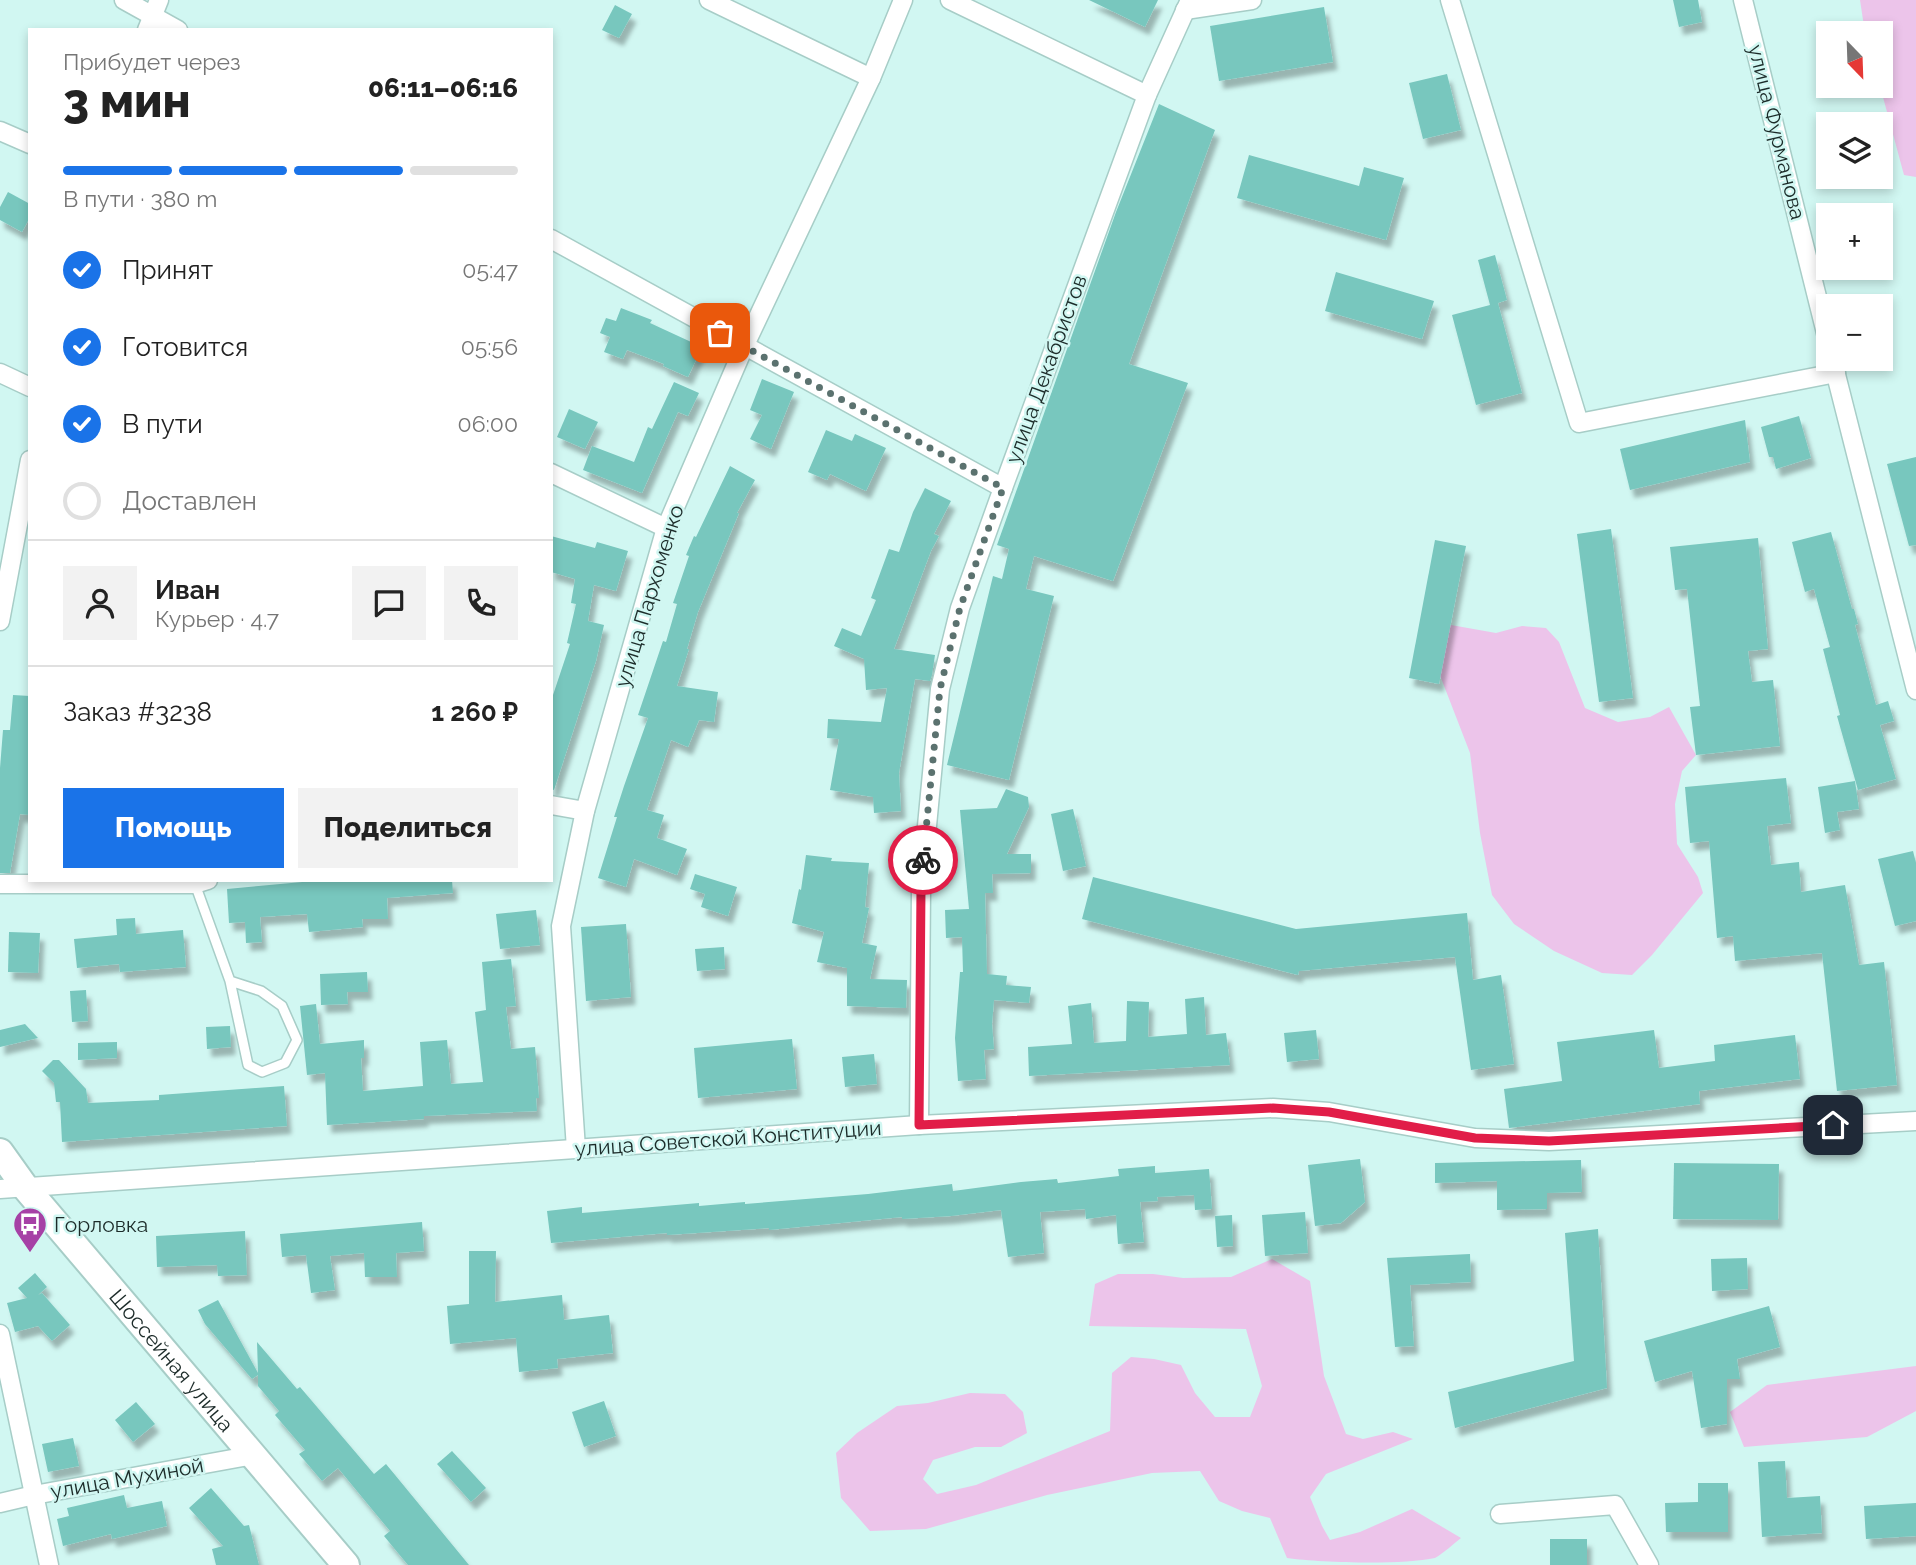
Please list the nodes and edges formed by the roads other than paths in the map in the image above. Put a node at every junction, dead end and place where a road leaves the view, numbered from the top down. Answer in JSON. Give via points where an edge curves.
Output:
{"nodes":[{"id":1,"x":124,"y":0,"type":"edge"},
{"id":2,"x":709,"y":0,"type":"edge"},
{"id":3,"x":904,"y":0,"type":"edge"},
{"id":4,"x":950,"y":0,"type":"edge"},
{"id":5,"x":1252,"y":0,"type":"edge"},
{"id":6,"x":1450,"y":0,"type":"edge"},
{"id":7,"x":1743,"y":0,"type":"edge"},
{"id":8,"x":1188,"y":5,"type":"edge"},
{"id":9,"x":153,"y":15,"type":"edge"},
{"id":10,"x":175,"y":28,"type":"edge"},
{"id":11,"x":871,"y":78,"type":"junction"},
{"id":12,"x":1147,"y":95,"type":"junction"},
{"id":13,"x":0,"y":131,"type":"edge"},
{"id":14,"x":28,"y":143,"type":"edge"},
{"id":15,"x":553,"y":240,"type":"edge"},
{"id":16,"x":1816,"y":294,"type":"edge"},
{"id":17,"x":744,"y":347,"type":"junction"},
{"id":18,"x":1816,"y":370,"type":"edge"},
{"id":19,"x":1835,"y":371,"type":"edge"},
{"id":20,"x":0,"y":373,"type":"edge"},
{"id":21,"x":28,"y":386,"type":"edge"},
{"id":22,"x":28,"y":471,"type":"edge"},
{"id":23,"x":553,"y":474,"type":"edge"},
{"id":24,"x":1003,"y":488,"type":"junction"},
{"id":25,"x":667,"y":527,"type":"junction"},
{"id":26,"x":0,"y":621,"type":"edge"},
{"id":27,"x":1916,"y":690,"type":"edge"},
{"id":28,"x":553,"y":805,"type":"edge"},
{"id":29,"x":585,"y":811,"type":"junction"},
{"id":30,"x":126,"y":882,"type":"edge"},
{"id":31,"x":202,"y":882,"type":"edge"},
{"id":32,"x":0,"y":884,"type":"edge"},
{"id":33,"x":230,"y":981,"type":"junction"},
{"id":34,"x":1916,"y":1121,"type":"edge"},
{"id":35,"x":919,"y":1125,"type":"junction"},
{"id":36,"x":576,"y":1149,"type":"junction"},
{"id":37,"x":0,"y":1152,"type":"edge"},
{"id":38,"x":13,"y":1188,"type":"edge"},
{"id":39,"x":0,"y":1334,"type":"edge"},
{"id":40,"x":254,"y":1455,"type":"junction"},
{"id":41,"x":34,"y":1494,"type":"junction"},
{"id":42,"x":0,"y":1503,"type":"edge"},
{"id":43,"x":1500,"y":1514,"type":"dead end"},
{"id":44,"x":49,"y":1565,"type":"edge"},
{"id":45,"x":346,"y":1565,"type":"edge"},
{"id":46,"x":1650,"y":1565,"type":"edge"}],
"edges":[{"from":1,"to":9,"type":"street"},
{"from":2,"to":11,"type":"street"},
{"from":3,"to":11,"type":"street","name":"улица Пархоменко"},
{"from":4,"to":12,"type":"street"},
{"from":5,"to":8,"type":"street"},
{"from":6,"to":18,"type":"street","via":[[1579,424]]},
{"from":7,"to":16,"type":"street","name":"улица Фурманова"},
{"from":8,"to":12,"type":"street","name":"улица Декабристов"},
{"from":9,"to":10,"type":"street"},
{"from":11,"to":17,"type":"street","name":"улица Пархоменко"},
{"from":12,"to":24,"type":"street","name":"улица Декабристов"},
{"from":13,"to":14,"type":"street"},
{"from":15,"to":17,"type":"street"},
{"from":17,"to":24,"type":"street"},
{"from":17,"to":25,"type":"street","name":"улица Пархоменко"},
{"from":19,"to":27,"type":"street"},
{"from":20,"to":21,"type":"street"},
{"from":22,"to":26,"type":"street"},
{"from":23,"to":25,"type":"street"},
{"from":24,"to":35,"type":"street","name":"улица Декабристов","via":[[960,608],[940,689],[921,888]]},
{"from":25,"to":29,"type":"street","name":"улица Пархоменко"},
{"from":28,"to":29,"type":"street"},
{"from":29,"to":36,"type":"street","name":"улица Пархоменко","via":[[561,926]]},
{"from":30,"to":31,"type":"street"},
{"from":30,"to":32,"type":"street"},
{"from":31,"to":33,"type":"lane"},
{"from":33,"to":33,"type":"lane","via":[[248,1065],[262,1072],[285,1063],[297,1040],[282,1006],[261,991]]},
{"from":34,"to":35,"type":"street","name":"улица Советской Конституции","via":[[1549,1141],[1475,1138],[1329,1112],[1273,1108]]},
{"from":35,"to":36,"type":"street","name":"улица Советской Конституции"},
{"from":36,"to":38,"type":"street","name":"улица Советской Конституции"},
{"from":37,"to":38,"type":"street","name":"Шоссейная улица"},
{"from":38,"to":40,"type":"street","name":"Шоссейная улица"},
{"from":39,"to":41,"type":"street"},
{"from":40,"to":41,"type":"street","name":"улица Мухиной"},
{"from":40,"to":45,"type":"street","name":"Шоссейная улица"},
{"from":41,"to":42,"type":"street","name":"улица Мухиной"},
{"from":41,"to":44,"type":"street"},
{"from":43,"to":46,"type":"street","via":[[1615,1505]]}]}
